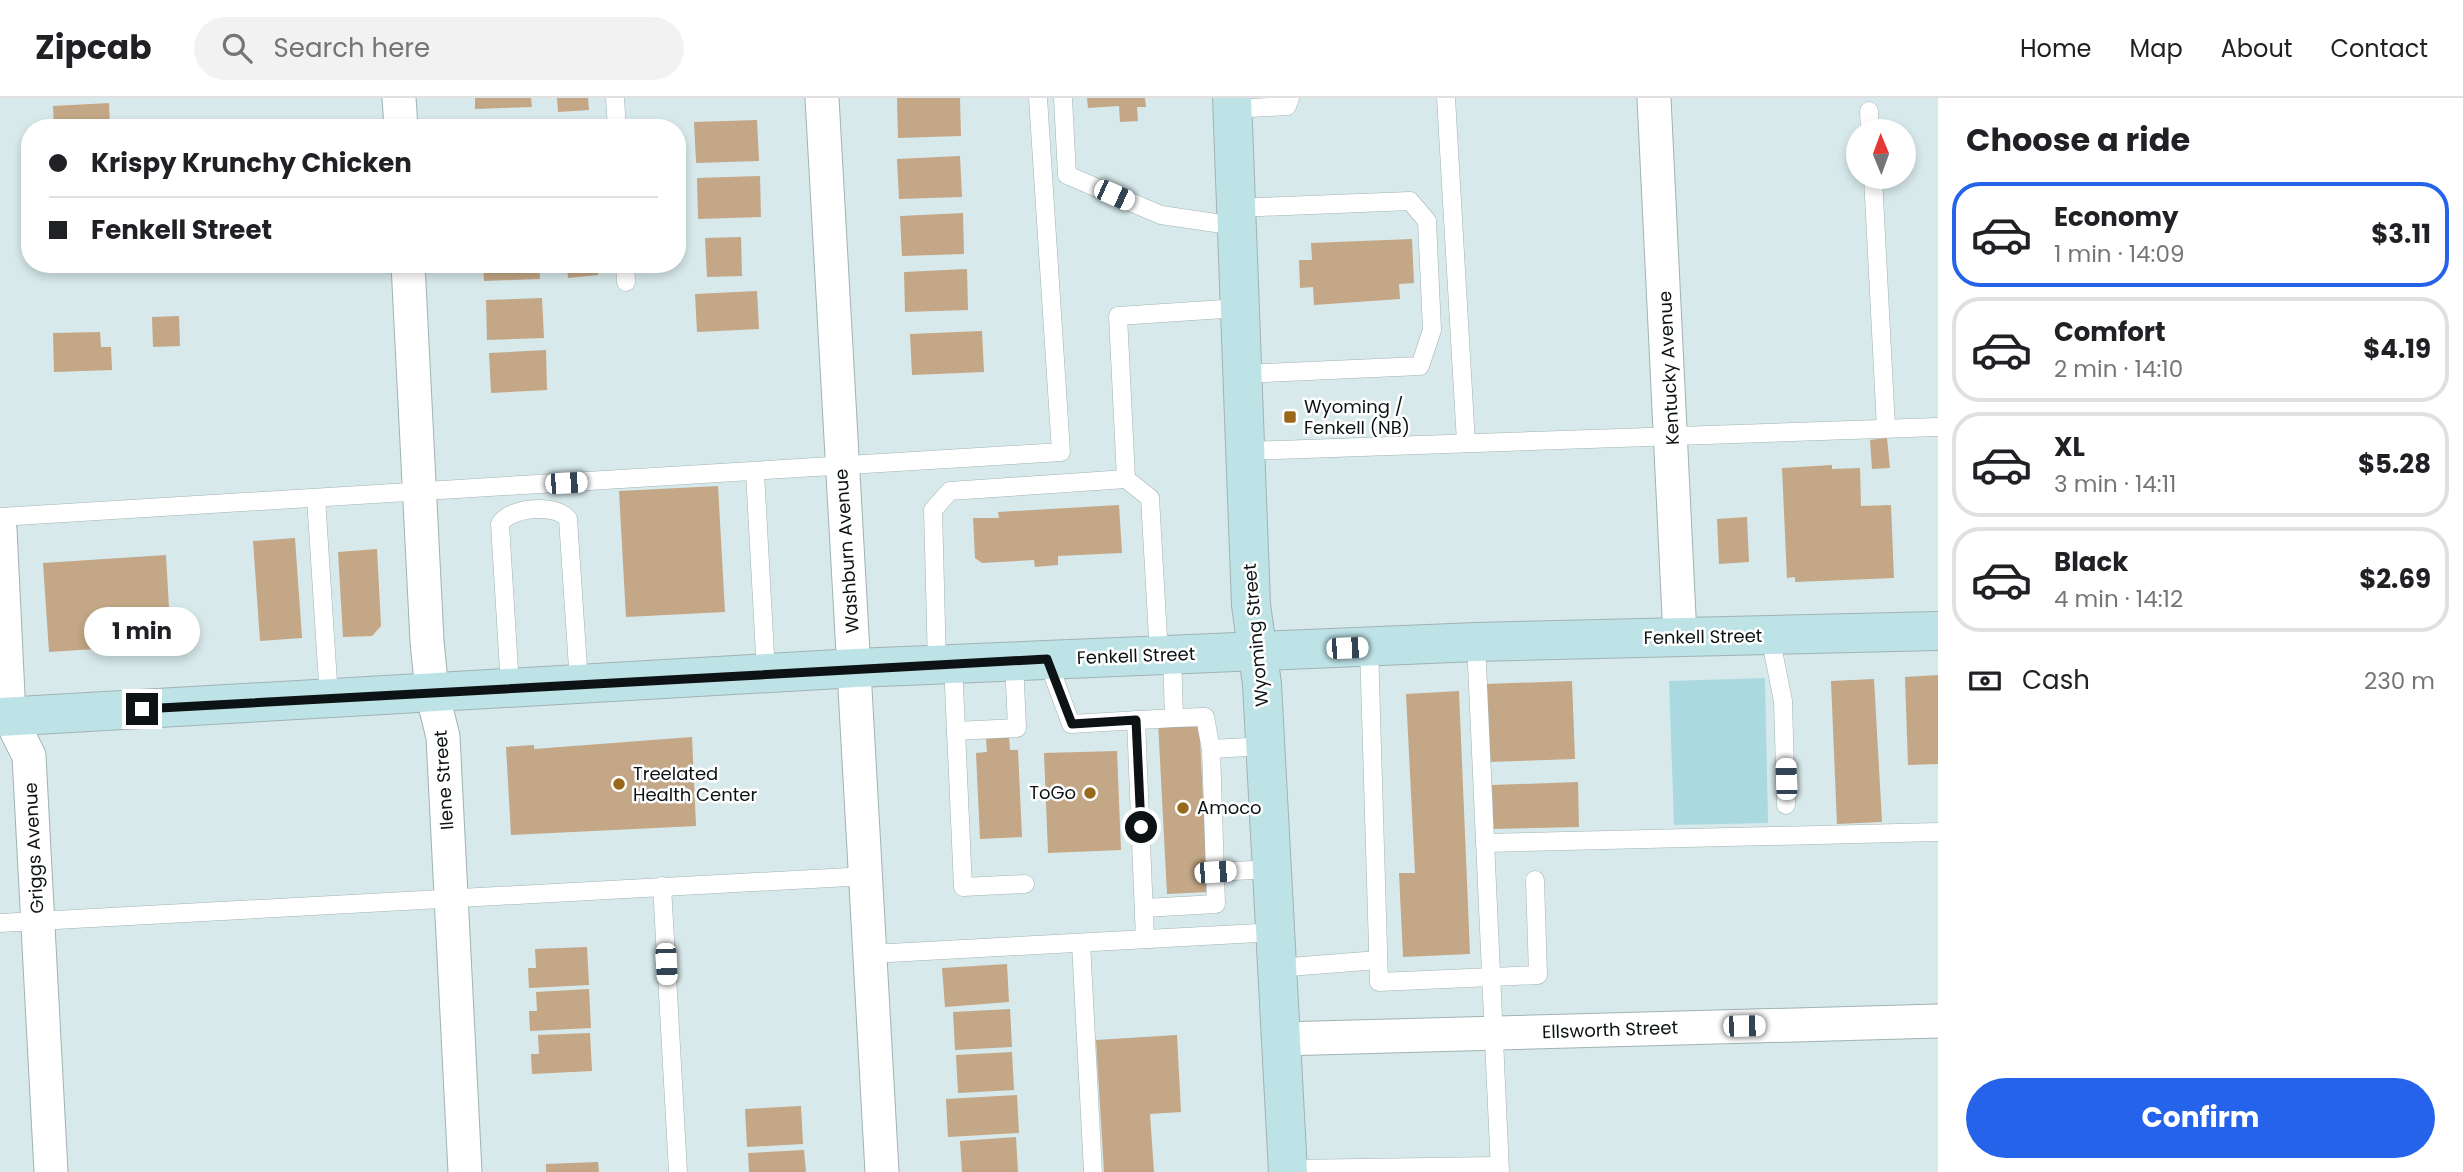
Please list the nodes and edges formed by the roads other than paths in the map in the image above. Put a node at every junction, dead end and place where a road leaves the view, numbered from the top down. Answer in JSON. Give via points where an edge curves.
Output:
{"nodes":[{"id":1,"x":399,"y":98,"type":"edge"},
{"id":2,"x":615,"y":98,"type":"edge"},
{"id":3,"x":822,"y":98,"type":"edge"},
{"id":4,"x":1038,"y":98,"type":"edge"},
{"id":5,"x":1063,"y":98,"type":"edge"},
{"id":6,"x":1290,"y":98,"type":"edge"},
{"id":7,"x":1446,"y":98,"type":"edge"},
{"id":8,"x":1654,"y":98,"type":"edge"},
{"id":9,"x":1232,"y":104,"type":"edge"},
{"id":10,"x":1869,"y":111,"type":"dead end"},
{"id":11,"x":400,"y":119,"type":"edge"},
{"id":12,"x":616,"y":119,"type":"edge"},
{"id":13,"x":1869,"y":119,"type":"edge"},
{"id":14,"x":1873,"y":189,"type":"edge"},
{"id":15,"x":1236,"y":217,"type":"junction"},
{"id":16,"x":408,"y":273,"type":"edge"},
{"id":17,"x":1239,"y":307,"type":"junction"},
{"id":18,"x":1242,"y":374,"type":"junction"},
{"id":19,"x":1938,"y":427,"type":"edge"},
{"id":20,"x":1886,"y":428,"type":"junction"},
{"id":21,"x":1673,"y":436,"type":"junction"},
{"id":22,"x":1466,"y":443,"type":"junction"},
{"id":23,"x":1245,"y":451,"type":"junction"},
{"id":24,"x":841,"y":467,"type":"junction"},
{"id":25,"x":755,"y":472,"type":"junction"},
{"id":26,"x":1126,"y":479,"type":"junction"},
{"id":27,"x":419,"y":492,"type":"junction"},
{"id":28,"x":316,"y":498,"type":"junction"},
{"id":29,"x":0,"y":517,"type":"edge"},
{"id":30,"x":0,"y":529,"type":"edge"},
{"id":31,"x":1938,"y":631,"type":"edge"},
{"id":32,"x":1770,"y":636,"type":"junction"},
{"id":33,"x":1681,"y":637,"type":"junction"},
{"id":34,"x":1476,"y":642,"type":"junction"},
{"id":35,"x":1369,"y":647,"type":"junction"},
{"id":36,"x":1256,"y":650,"type":"junction"},
{"id":37,"x":1165,"y":654,"type":"junction"},
{"id":38,"x":1030,"y":660,"type":"junction"},
{"id":39,"x":945,"y":664,"type":"junction"},
{"id":40,"x":856,"y":667,"type":"junction"},
{"id":41,"x":766,"y":673,"type":"junction"},
{"id":42,"x":579,"y":683,"type":"junction"},
{"id":43,"x":510,"y":687,"type":"junction"},
{"id":44,"x":432,"y":692,"type":"junction"},
{"id":45,"x":329,"y":698,"type":"junction"},
{"id":46,"x":4,"y":717,"type":"edge"},
{"id":47,"x":1174,"y":718,"type":"junction"},
{"id":48,"x":1136,"y":720,"type":"junction"},
{"id":49,"x":956,"y":732,"type":"junction"},
{"id":50,"x":1266,"y":747,"type":"junction"},
{"id":51,"x":1211,"y":749,"type":"junction"},
{"id":52,"x":1786,"y":805,"type":"dead end"},
{"id":53,"x":1938,"y":832,"type":"edge"},
{"id":54,"x":1485,"y":844,"type":"junction"},
{"id":55,"x":1272,"y":869,"type":"junction"},
{"id":56,"x":1215,"y":872,"type":"junction"},
{"id":57,"x":867,"y":876,"type":"junction"},
{"id":58,"x":1535,"y":880,"type":"dead end"},
{"id":59,"x":1025,"y":884,"type":"dead end"},
{"id":60,"x":662,"y":886,"type":"junction"},
{"id":61,"x":452,"y":897,"type":"junction"},
{"id":62,"x":1144,"y":908,"type":"junction"},
{"id":63,"x":38,"y":921,"type":"junction"},
{"id":64,"x":0,"y":923,"type":"edge"},
{"id":65,"x":1145,"y":939,"type":"junction"},
{"id":66,"x":1081,"y":943,"type":"junction"},
{"id":67,"x":1276,"y":950,"type":"junction"},
{"id":68,"x":871,"y":954,"type":"junction"},
{"id":69,"x":1378,"y":960,"type":"junction"},
{"id":70,"x":1491,"y":977,"type":"junction"},
{"id":71,"x":1938,"y":1021,"type":"edge"},
{"id":72,"x":1494,"y":1033,"type":"junction"},
{"id":73,"x":1281,"y":1039,"type":"junction"},
{"id":74,"x":1500,"y":1169,"type":"edge"},
{"id":75,"x":1288,"y":1171,"type":"edge"},
{"id":76,"x":51,"y":1172,"type":"edge"},
{"id":77,"x":465,"y":1172,"type":"edge"},
{"id":78,"x":678,"y":1172,"type":"edge"},
{"id":79,"x":882,"y":1172,"type":"edge"},
{"id":80,"x":1093,"y":1172,"type":"edge"}],
"edges":[{"from":1,"to":11,"type":"street"},
{"from":2,"to":12,"type":"lane"},
{"from":3,"to":24,"type":"street","name":"Washburn Avenue"},
{"from":4,"to":24,"type":"lane","via":[[1061,452]]},
{"from":5,"to":15,"type":"lane","via":[[1067,174],[1161,215]]},
{"from":6,"to":9,"type":"lane","via":[[1287,106]]},
{"from":7,"to":22,"type":"lane"},
{"from":8,"to":21,"type":"street","name":"Kentucky Avenue"},
{"from":9,"to":15,"type":"street","name":"Wyoming Street"},
{"from":10,"to":13,"type":"lane"},
{"from":14,"to":20,"type":"lane"},
{"from":15,"to":17,"type":"street","name":"Wyoming Street"},
{"from":15,"to":18,"type":"lane","via":[[1410,201],[1426,221],[1432,330],[1420,366]]},
{"from":16,"to":27,"type":"street","name":"Ilene Street"},
{"from":17,"to":18,"type":"street","name":"Wyoming Street"},
{"from":17,"to":26,"type":"lane","via":[[1118,316]]},
{"from":18,"to":23,"type":"street","name":"Wyoming Street"},
{"from":19,"to":20,"type":"lane"},
{"from":20,"to":21,"type":"lane"},
{"from":21,"to":22,"type":"lane"},
{"from":21,"to":33,"type":"street","name":"Kentucky Avenue"},
{"from":22,"to":23,"type":"lane"},
{"from":23,"to":36,"type":"street","name":"Wyoming Street"},
{"from":24,"to":25,"type":"lane"},
{"from":24,"to":40,"type":"street","name":"Washburn Avenue"},
{"from":25,"to":27,"type":"lane"},
{"from":25,"to":41,"type":"lane"},
{"from":26,"to":37,"type":"lane","via":[[1150,498]]},
{"from":26,"to":39,"type":"lane","via":[[950,491],[933,510]]},
{"from":27,"to":28,"type":"lane"},
{"from":27,"to":44,"type":"street","name":"Ilene Street"},
{"from":28,"to":29,"type":"lane"},
{"from":28,"to":45,"type":"lane"},
{"from":30,"to":46,"type":"street","name":"Griggs Avenue"},
{"from":31,"to":32,"type":"street","name":"Fenkell Street"},
{"from":32,"to":33,"type":"street","name":"Fenkell Street"},
{"from":32,"to":52,"type":"lane","via":[[1783,701]]},
{"from":33,"to":34,"type":"street","name":"Fenkell Street"},
{"from":34,"to":35,"type":"street","name":"Fenkell Street"},
{"from":34,"to":54,"type":"lane"},
{"from":35,"to":36,"type":"street","name":"Fenkell Street"},
{"from":35,"to":69,"type":"lane"},
{"from":36,"to":37,"type":"street","name":"Fenkell Street"},
{"from":36,"to":50,"type":"street","name":"Wyoming Street"},
{"from":37,"to":38,"type":"street","name":"Fenkell Street"},
{"from":37,"to":47,"type":"lane"},
{"from":38,"to":39,"type":"street","name":"Fenkell Street"},
{"from":38,"to":48,"type":"lane","via":[[1072,724]]},
{"from":38,"to":49,"type":"lane","via":[[1017,728]]},
{"from":39,"to":40,"type":"street","name":"Fenkell Street"},
{"from":39,"to":49,"type":"lane"},
{"from":40,"to":41,"type":"street","name":"Fenkell Street"},
{"from":40,"to":57,"type":"street","name":"Washburn Avenue"},
{"from":41,"to":42,"type":"street","name":"Fenkell Street"},
{"from":42,"to":43,"type":"street","name":"Fenkell Street"},
{"from":42,"to":43,"type":"lane","via":[[568,519],[557,510],[513,512],[499,524]]},
{"from":43,"to":44,"type":"street","name":"Fenkell Street"},
{"from":44,"to":45,"type":"street","name":"Fenkell Street"},
{"from":44,"to":61,"type":"street","name":"Ilene Street","via":[[443,737]]},
{"from":45,"to":46,"type":"street","name":"Fenkell Street"},
{"from":46,"to":63,"type":"street","name":"Griggs Avenue","via":[[29,756]]},
{"from":47,"to":48,"type":"lane"},
{"from":47,"to":51,"type":"lane","via":[[1205,717]]},
{"from":48,"to":62,"type":"lane"},
{"from":49,"to":59,"type":"lane","via":[[963,887]]},
{"from":50,"to":51,"type":"lane"},
{"from":50,"to":55,"type":"street","name":"Wyoming Street"},
{"from":51,"to":56,"type":"lane"},
{"from":53,"to":54,"type":"lane"},
{"from":54,"to":70,"type":"lane"},
{"from":55,"to":56,"type":"lane"},
{"from":55,"to":67,"type":"street","name":"Wyoming Street"},
{"from":56,"to":62,"type":"lane","via":[[1216,904]]},
{"from":57,"to":60,"type":"lane"},
{"from":57,"to":68,"type":"street","name":"Washburn Avenue"},
{"from":58,"to":70,"type":"lane","via":[[1538,975]]},
{"from":60,"to":61,"type":"lane"},
{"from":60,"to":78,"type":"lane"},
{"from":61,"to":63,"type":"lane"},
{"from":61,"to":77,"type":"street","name":"Ilene Street"},
{"from":62,"to":65,"type":"lane"},
{"from":63,"to":64,"type":"lane"},
{"from":63,"to":76,"type":"street","name":"Griggs Avenue"},
{"from":65,"to":66,"type":"lane"},
{"from":65,"to":67,"type":"lane"},
{"from":66,"to":68,"type":"lane"},
{"from":66,"to":80,"type":"lane"},
{"from":67,"to":69,"type":"lane"},
{"from":67,"to":73,"type":"street","name":"Wyoming Street"},
{"from":68,"to":79,"type":"street","name":"Washburn Avenue"},
{"from":69,"to":70,"type":"lane","via":[[1379,982]]},
{"from":70,"to":72,"type":"lane"},
{"from":71,"to":72,"type":"street","name":"Ellsworth Street"},
{"from":72,"to":73,"type":"street","name":"Ellsworth Street"},
{"from":72,"to":74,"type":"lane"},
{"from":73,"to":75,"type":"street","name":"Wyoming Street"},
{"from":74,"to":75,"type":"lane"}]}
